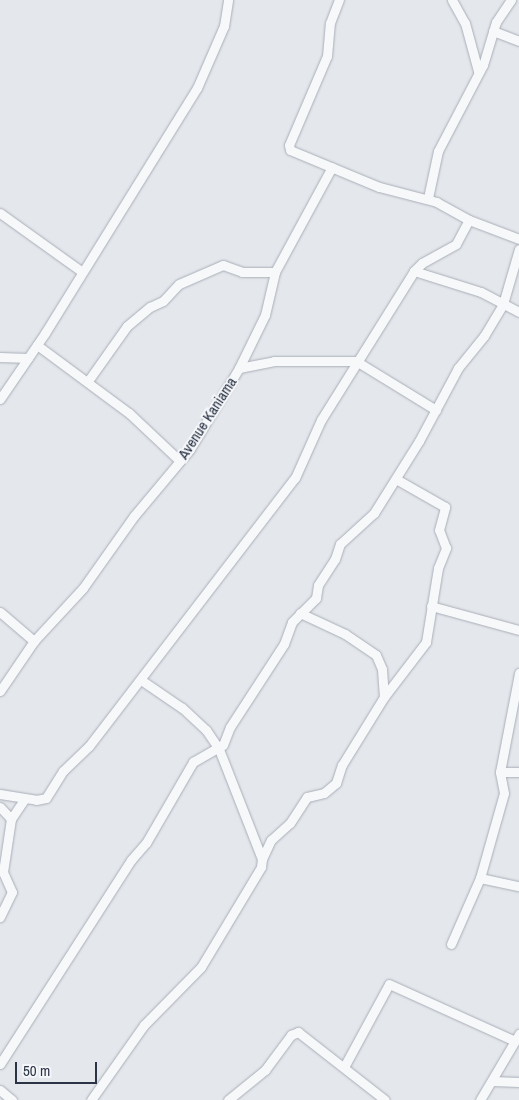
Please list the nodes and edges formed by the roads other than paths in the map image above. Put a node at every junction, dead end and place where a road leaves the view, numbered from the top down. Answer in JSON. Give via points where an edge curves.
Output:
{"nodes":[{"id":1,"x":228,"y":0,"type":"edge"},
{"id":2,"x":339,"y":0,"type":"edge"},
{"id":3,"x":452,"y":0,"type":"edge"},
{"id":4,"x":511,"y":0,"type":"edge"},
{"id":5,"x":493,"y":31,"type":"junction"},
{"id":6,"x":519,"y":41,"type":"edge"},
{"id":7,"x":478,"y":71,"type":"junction"},
{"id":8,"x":332,"y":167,"type":"junction"},
{"id":9,"x":428,"y":198,"type":"junction"},
{"id":10,"x":0,"y":213,"type":"edge"},
{"id":11,"x":469,"y":220,"type":"junction"},
{"id":12,"x":519,"y":239,"type":"edge"},
{"id":13,"x":519,"y":249,"type":"edge"},
{"id":14,"x":81,"y":271,"type":"junction"},
{"id":15,"x":414,"y":271,"type":"junction"},
{"id":16,"x":274,"y":272,"type":"junction"},
{"id":17,"x":503,"y":304,"type":"junction"},
{"id":18,"x":519,"y":312,"type":"edge"},
{"id":19,"x":37,"y":344,"type":"junction"},
{"id":20,"x":0,"y":357,"type":"edge"},
{"id":21,"x":28,"y":358,"type":"junction"},
{"id":22,"x":356,"y":361,"type":"junction"},
{"id":23,"x":239,"y":368,"type":"junction"},
{"id":24,"x":88,"y":381,"type":"junction"},
{"id":25,"x":0,"y":399,"type":"edge"},
{"id":26,"x":436,"y":410,"type":"junction"},
{"id":27,"x":180,"y":461,"type":"junction"},
{"id":28,"x":396,"y":479,"type":"junction"},
{"id":29,"x":432,"y":606,"type":"junction"},
{"id":30,"x":0,"y":612,"type":"edge"},
{"id":31,"x":300,"y":613,"type":"junction"},
{"id":32,"x":519,"y":630,"type":"edge"},
{"id":33,"x":34,"y":641,"type":"junction"},
{"id":34,"x":519,"y":673,"type":"edge"},
{"id":35,"x":141,"y":680,"type":"junction"},
{"id":36,"x":0,"y":691,"type":"edge"},
{"id":37,"x":384,"y":697,"type":"junction"},
{"id":38,"x":219,"y":749,"type":"junction"},
{"id":39,"x":500,"y":772,"type":"junction"},
{"id":40,"x":519,"y":772,"type":"edge"},
{"id":41,"x":0,"y":794,"type":"edge"},
{"id":42,"x":25,"y":798,"type":"junction"},
{"id":43,"x":0,"y":807,"type":"edge"},
{"id":44,"x":11,"y":819,"type":"junction"},
{"id":45,"x":262,"y":859,"type":"junction"},
{"id":46,"x":480,"y":878,"type":"junction"},
{"id":47,"x":519,"y":886,"type":"edge"},
{"id":48,"x":0,"y":917,"type":"edge"},
{"id":49,"x":451,"y":944,"type":"dead end"},
{"id":50,"x":517,"y":1038,"type":"edge"},
{"id":51,"x":0,"y":1064,"type":"edge"},
{"id":52,"x":344,"y":1067,"type":"junction"},
{"id":53,"x":492,"y":1081,"type":"junction"},
{"id":54,"x":519,"y":1082,"type":"edge"},
{"id":55,"x":0,"y":1090,"type":"edge"},
{"id":56,"x":12,"y":1100,"type":"edge"},
{"id":57,"x":91,"y":1100,"type":"edge"},
{"id":58,"x":228,"y":1100,"type":"edge"},
{"id":59,"x":385,"y":1100,"type":"edge"},
{"id":60,"x":480,"y":1100,"type":"edge"}],
"edges":[{"from":1,"to":14,"type":"street","via":[[224,26],[197,88]]},
{"from":2,"to":8,"type":"street","via":[[330,23],[327,56],[289,145],[292,152]]},
{"from":3,"to":7,"type":"street","via":[[465,23]]},
{"from":4,"to":5,"type":"street"},
{"from":5,"to":6,"type":"street"},
{"from":5,"to":7,"type":"street"},
{"from":7,"to":9,"type":"street","via":[[438,151]]},
{"from":8,"to":9,"type":"street","via":[[378,187]]},
{"from":8,"to":16,"type":"street","name":"Avenue Kaniama"},
{"from":9,"to":11,"type":"street"},
{"from":10,"to":14,"type":"street"},
{"from":11,"to":12,"type":"street"},
{"from":11,"to":15,"type":"street","via":[[456,244]]},
{"from":13,"to":17,"type":"street"},
{"from":14,"to":19,"type":"street"},
{"from":15,"to":17,"type":"street","via":[[481,292]]},
{"from":15,"to":22,"type":"street"},
{"from":16,"to":23,"type":"street","name":"Avenue Kaniama","via":[[265,315]]},
{"from":16,"to":24,"type":"street","via":[[242,272],[224,265],[179,284],[163,301],[127,326]]},
{"from":17,"to":18,"type":"street"},
{"from":17,"to":26,"type":"street","via":[[484,336],[458,368]]},
{"from":19,"to":21,"type":"street"},
{"from":19,"to":24,"type":"street"},
{"from":20,"to":21,"type":"street"},
{"from":21,"to":25,"type":"street"},
{"from":22,"to":23,"type":"street","via":[[274,361]]},
{"from":22,"to":26,"type":"street"},
{"from":22,"to":35,"type":"street","via":[[310,440],[295,478]]},
{"from":23,"to":27,"type":"street","name":"Avenue Kaniama"},
{"from":24,"to":27,"type":"street"},
{"from":26,"to":28,"type":"street"},
{"from":27,"to":33,"type":"street","name":"Avenue Kaniama","via":[[134,516],[83,588]]},
{"from":28,"to":29,"type":"street","via":[[445,507],[440,530],[446,548],[438,568]]},
{"from":28,"to":31,"type":"street","via":[[370,518],[340,544],[335,560],[318,585],[316,598]]},
{"from":29,"to":32,"type":"street"},
{"from":29,"to":37,"type":"street","via":[[426,642]]},
{"from":30,"to":33,"type":"street"},
{"from":31,"to":37,"type":"street","via":[[345,634],[376,654]]},
{"from":31,"to":38,"type":"street"},
{"from":33,"to":36,"type":"street","name":"Avenue Kaniama"},
{"from":34,"to":39,"type":"street"},
{"from":35,"to":38,"type":"street","via":[[182,708],[206,730]]},
{"from":35,"to":42,"type":"street","via":[[89,746],[63,771],[46,798]]},
{"from":37,"to":45,"type":"street","via":[[342,765],[336,783],[324,792],[307,797],[290,823],[271,840]]},
{"from":38,"to":45,"type":"street"},
{"from":38,"to":51,"type":"street","via":[[193,762],[146,844],[131,860]]},
{"from":39,"to":40,"type":"street"},
{"from":39,"to":46,"type":"street","via":[[504,794]]},
{"from":41,"to":42,"type":"street"},
{"from":42,"to":44,"type":"street"},
{"from":43,"to":44,"type":"street"},
{"from":44,"to":48,"type":"street","via":[[2,872],[12,892]]},
{"from":45,"to":57,"type":"street","via":[[261,867],[201,967],[144,1025]]},
{"from":46,"to":47,"type":"street"},
{"from":46,"to":49,"type":"street"},
{"from":50,"to":52,"type":"street","via":[[389,984]]},
{"from":50,"to":53,"type":"street"},
{"from":52,"to":58,"type":"street","via":[[298,1032],[291,1035],[265,1070]]},
{"from":52,"to":59,"type":"street"},
{"from":53,"to":54,"type":"street"},
{"from":53,"to":60,"type":"street"},
{"from":55,"to":56,"type":"street"}]}
